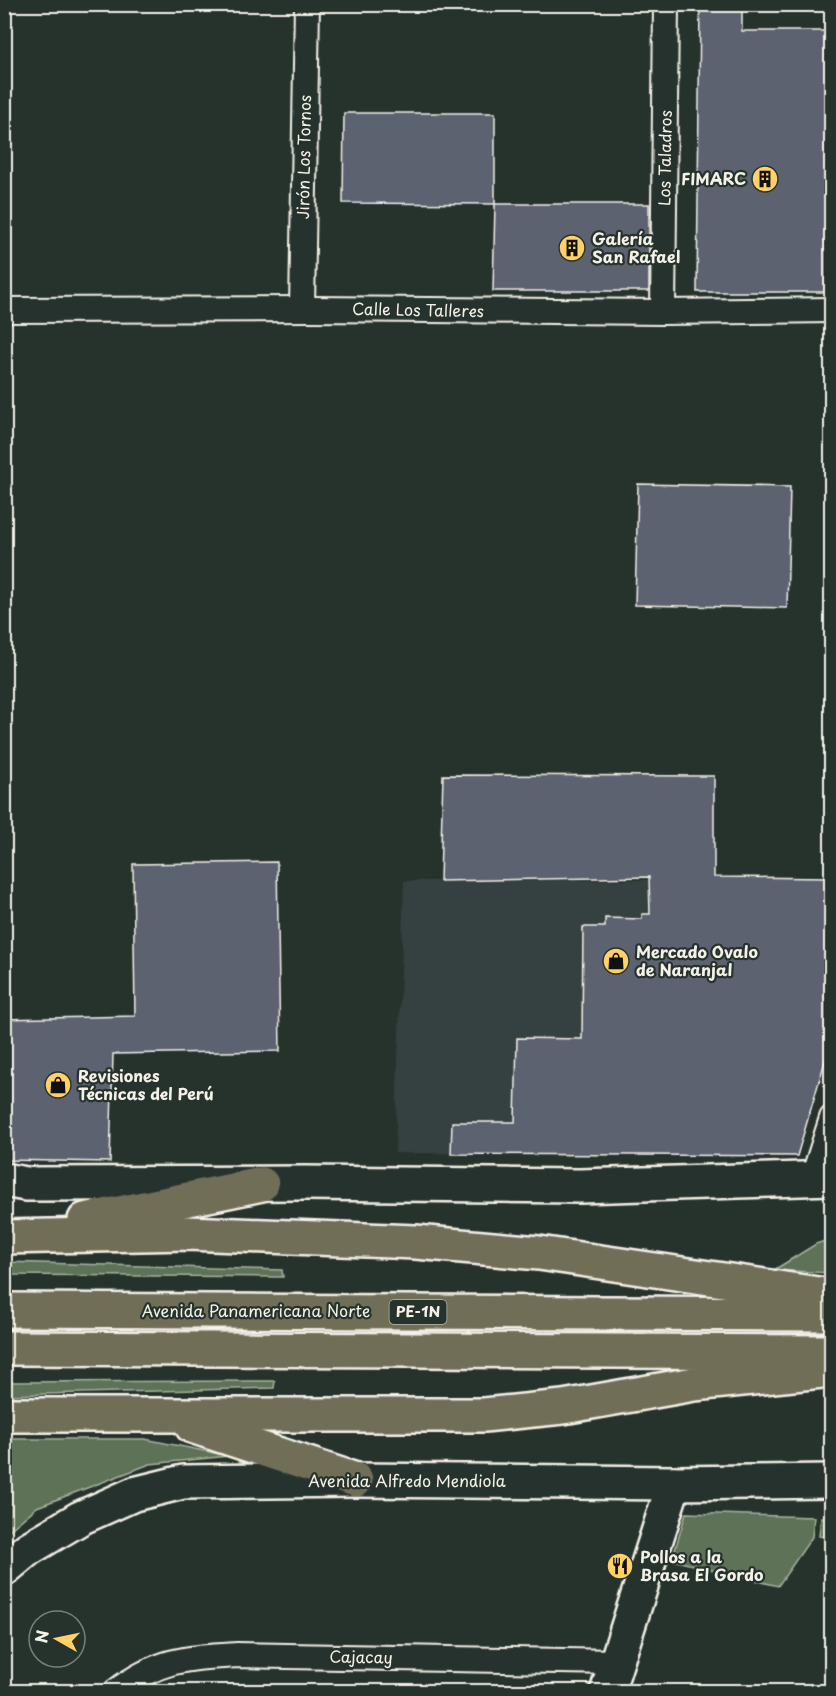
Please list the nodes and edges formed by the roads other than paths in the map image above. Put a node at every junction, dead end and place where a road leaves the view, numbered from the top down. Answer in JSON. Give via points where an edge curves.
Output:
{"nodes":[{"id":1,"x":307,"y":4,"type":"edge"},
{"id":2,"x":666,"y":4,"type":"edge"},
{"id":3,"x":302,"y":309,"type":"junction"},
{"id":4,"x":4,"y":310,"type":"edge"},
{"id":5,"x":831,"y":310,"type":"edge"},
{"id":6,"x":663,"y":312,"type":"junction"},
{"id":7,"x":831,"y":1118,"type":"edge"},
{"id":8,"x":822,"y":1178,"type":"edge"},
{"id":9,"x":4,"y":1180,"type":"edge"},
{"id":10,"x":262,"y":1184,"type":"junction"},
{"id":11,"x":6,"y":1237,"type":"edge"},
{"id":12,"x":831,"y":1296,"type":"edge"},
{"id":13,"x":4,"y":1310,"type":"edge"},
{"id":14,"x":831,"y":1314,"type":"edge"},
{"id":15,"x":4,"y":1348,"type":"edge"},
{"id":16,"x":831,"y":1352,"type":"edge"},
{"id":17,"x":831,"y":1370,"type":"edge"},
{"id":18,"x":4,"y":1415,"type":"edge"},
{"id":19,"x":159,"y":1416,"type":"junction"},
{"id":20,"x":356,"y":1480,"type":"junction"},
{"id":21,"x":831,"y":1481,"type":"edge"},
{"id":22,"x":674,"y":1483,"type":"junction"},
{"id":23,"x":4,"y":1569,"type":"edge"},
{"id":24,"x":611,"y":1677,"type":"edge"},
{"id":25,"x":115,"y":1692,"type":"edge"}],
"edges":[{"from":1,"to":3,"type":"street","name":"Jirón Los Tornos"},
{"from":2,"to":6,"type":"street","name":"Los Taladros"},
{"from":3,"to":4,"type":"street","name":"Calle Los Talleres"},
{"from":3,"to":6,"type":"street","name":"Calle Los Talleres"},
{"from":5,"to":6,"type":"street","name":"Calle Los Talleres"},
{"from":7,"to":8,"type":"street"},
{"from":8,"to":10,"type":"main road","via":[[618,1185]]},
{"from":9,"to":10,"type":"main road","via":[[26,1184]]},
{"from":10,"to":11,"type":"highway"},
{"from":11,"to":12,"type":"highway","via":[[187,1233],[416,1242],[538,1253]]},
{"from":13,"to":14,"type":"highway","name":"Avenida Panamericana Norte","number":"PE-1N"},
{"from":15,"to":16,"type":"highway"},
{"from":17,"to":19,"type":"highway","via":[[694,1384],[563,1407],[484,1416]]},
{"from":18,"to":19,"type":"highway"},
{"from":19,"to":20,"type":"highway"},
{"from":20,"to":22,"type":"main road","name":"Avenida Alfredo Mendiola"},
{"from":20,"to":23,"type":"main road","name":"Avenida Alfredo Mendiola","via":[[183,1482],[135,1494],[80,1518],[28,1549]]},
{"from":21,"to":22,"type":"main road","name":"Avenida Alfredo Mendiola"},
{"from":22,"to":24,"type":"main road"},
{"from":24,"to":25,"type":"street","name":"Cajacay","via":[[237,1655],[185,1658],[156,1666]]}]}
